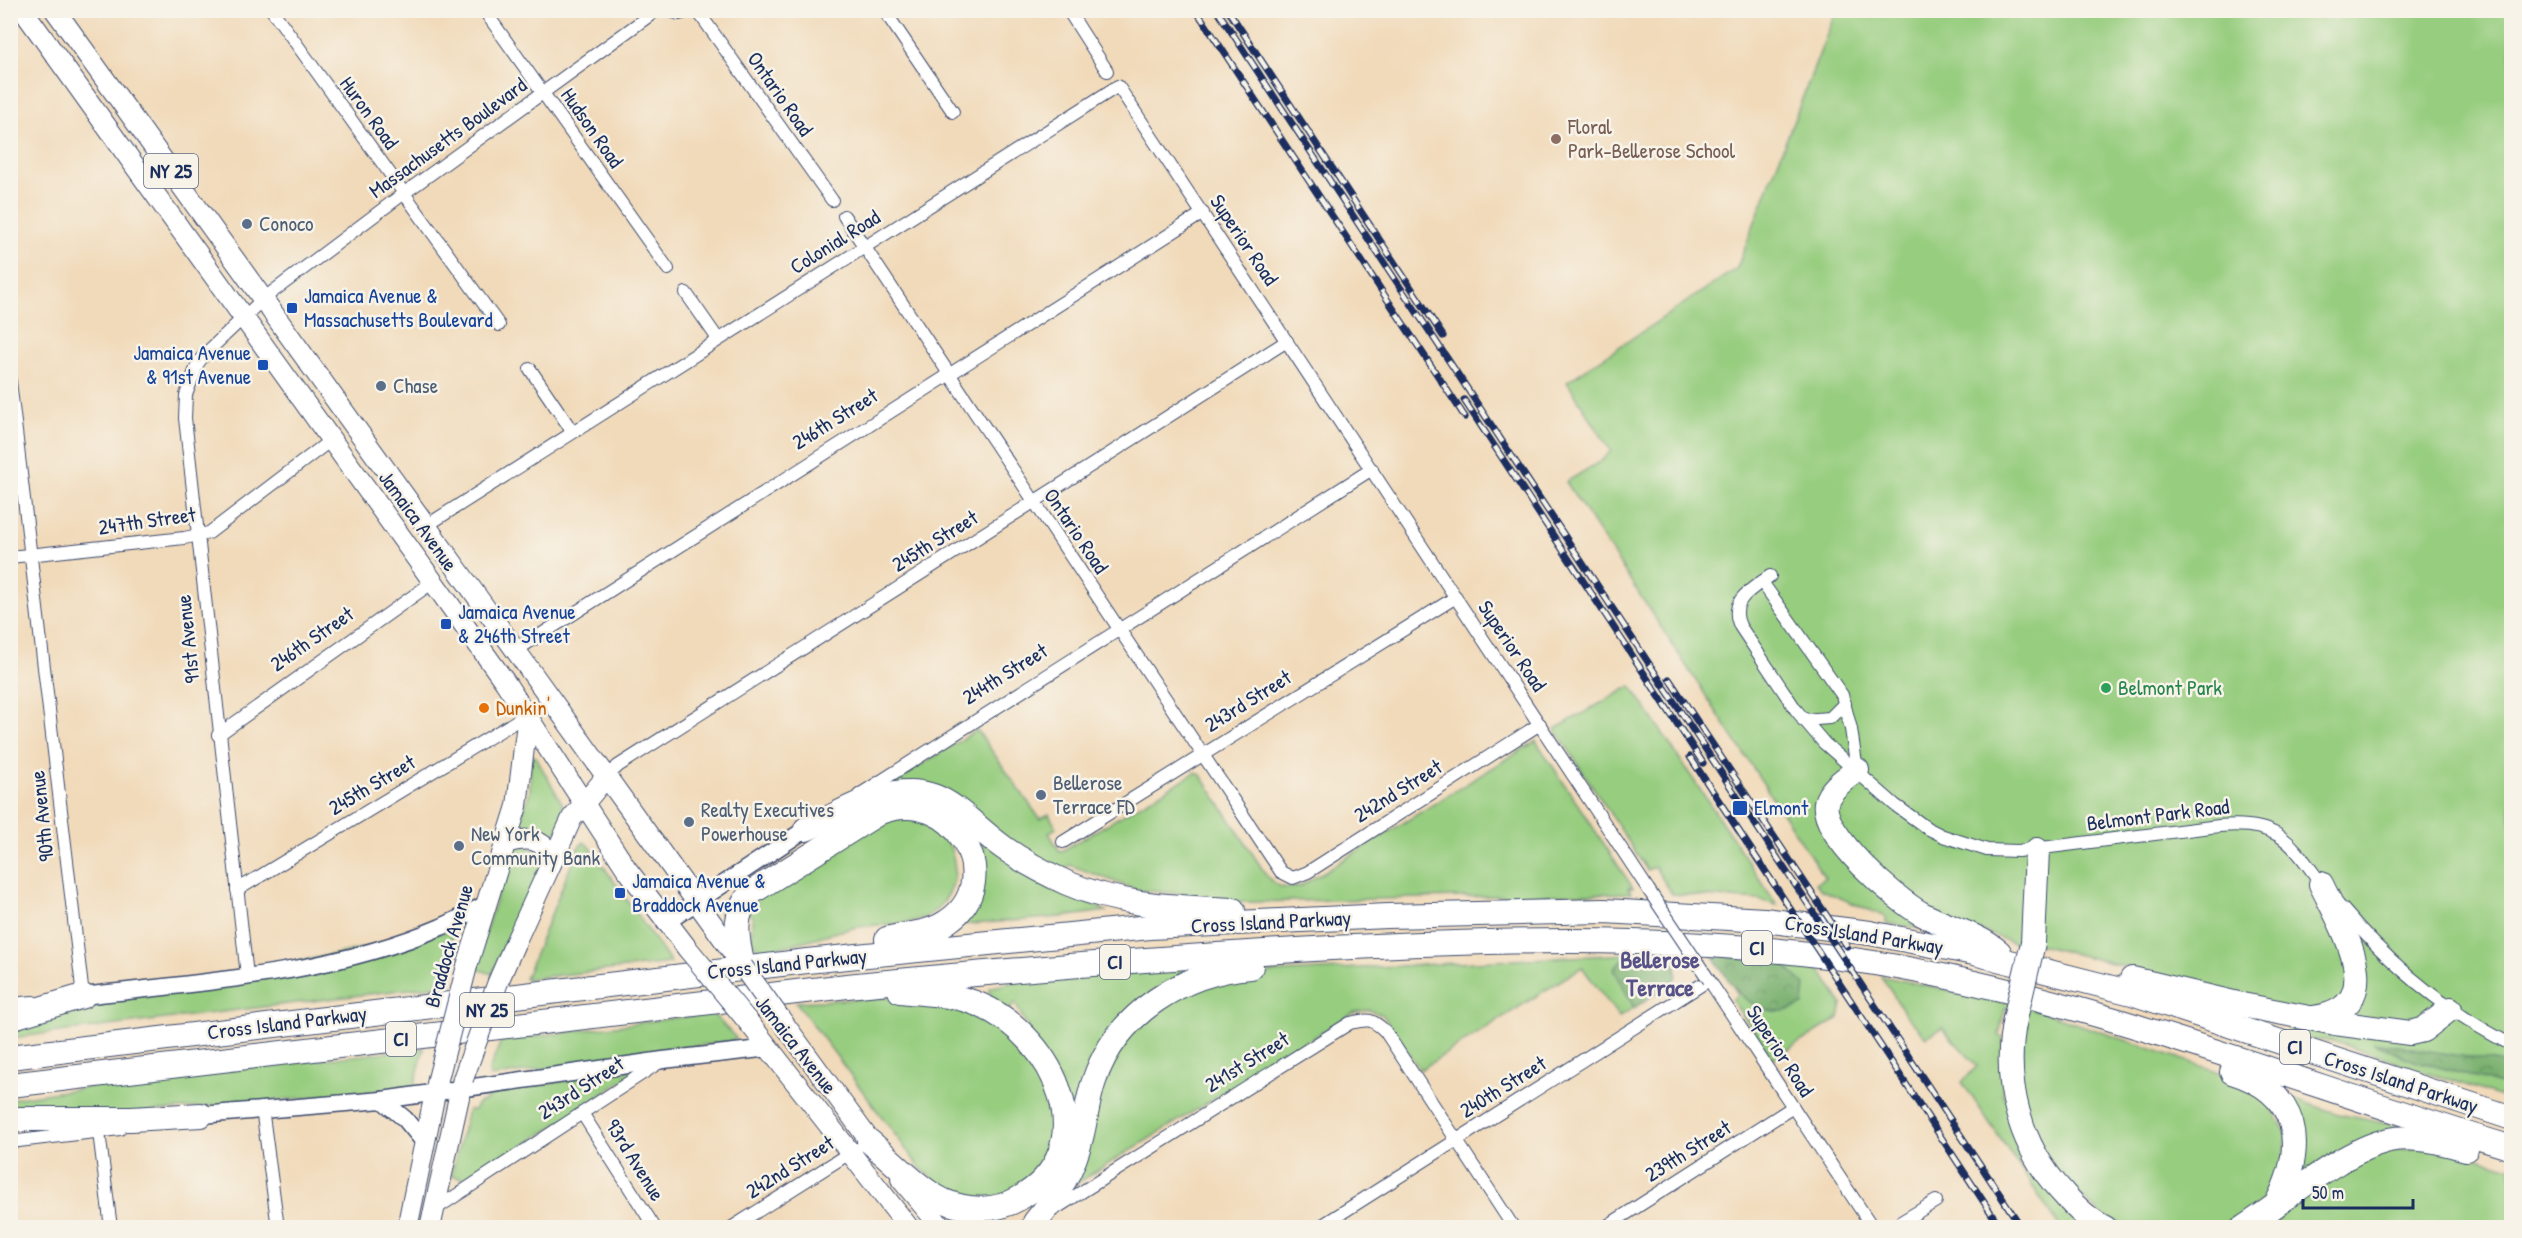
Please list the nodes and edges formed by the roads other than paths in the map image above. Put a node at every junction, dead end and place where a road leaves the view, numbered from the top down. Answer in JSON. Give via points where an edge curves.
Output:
{"nodes":[{"id":1,"x":23,"y":10,"type":"edge"},
{"id":2,"x":55,"y":10,"type":"edge"},
{"id":3,"x":272,"y":10,"type":"edge"},
{"id":4,"x":484,"y":10,"type":"edge"},
{"id":5,"x":657,"y":10,"type":"edge"},
{"id":6,"x":668,"y":10,"type":"edge"},
{"id":7,"x":692,"y":10,"type":"edge"},
{"id":8,"x":697,"y":10,"type":"edge"},
{"id":9,"x":884,"y":10,"type":"edge"},
{"id":10,"x":1068,"y":10,"type":"edge"},
{"id":11,"x":1107,"y":71,"type":"dead end"},
{"id":12,"x":1118,"y":86,"type":"joint"},
{"id":13,"x":543,"y":93,"type":"junction"},
{"id":14,"x":952,"y":112,"type":"dead end"},
{"id":15,"x":403,"y":194,"type":"junction"},
{"id":16,"x":832,"y":200,"type":"dead end"},
{"id":17,"x":1203,"y":213,"type":"junction"},
{"id":18,"x":844,"y":216,"type":"dead end"},
{"id":19,"x":864,"y":247,"type":"junction"},
{"id":20,"x":668,"y":269,"type":"dead end"},
{"id":21,"x":686,"y":293,"type":"dead end"},
{"id":22,"x":263,"y":299,"type":"junction"},
{"id":23,"x":243,"y":318,"type":"junction"},
{"id":24,"x":499,"y":325,"type":"dead end"},
{"id":25,"x":718,"y":339,"type":"junction"},
{"id":26,"x":1287,"y":341,"type":"junction"},
{"id":27,"x":530,"y":369,"type":"dead end"},
{"id":28,"x":949,"y":375,"type":"junction"},
{"id":29,"x":10,"y":381,"type":"edge"},
{"id":30,"x":572,"y":431,"type":"junction"},
{"id":31,"x":331,"y":440,"type":"junction"},
{"id":32,"x":1372,"y":469,"type":"junction"},
{"id":33,"x":358,"y":479,"type":"junction"},
{"id":34,"x":1033,"y":502,"type":"junction"},
{"id":35,"x":426,"y":526,"type":"junction"},
{"id":36,"x":198,"y":536,"type":"junction"},
{"id":37,"x":32,"y":555,"type":"junction"},
{"id":38,"x":10,"y":557,"type":"edge"},
{"id":39,"x":433,"y":582,"type":"junction"},
{"id":40,"x":1456,"y":597,"type":"junction"},
{"id":41,"x":1118,"y":630,"type":"junction"},
{"id":42,"x":514,"y":651,"type":"junction"},
{"id":43,"x":493,"y":665,"type":"junction"},
{"id":44,"x":1845,"y":703,"type":"junction"},
{"id":45,"x":528,"y":714,"type":"junction"},
{"id":46,"x":562,"y":718,"type":"junction"},
{"id":47,"x":1803,"y":720,"type":"junction"},
{"id":48,"x":1540,"y":724,"type":"junction"},
{"id":49,"x":219,"y":735,"type":"junction"},
{"id":50,"x":1203,"y":756,"type":"junction"},
{"id":51,"x":1857,"y":770,"type":"junction"},
{"id":52,"x":606,"y":777,"type":"junction"},
{"id":53,"x":583,"y":802,"type":"junction"},
{"id":54,"x":806,"y":830,"type":"junction"},
{"id":55,"x":1064,"y":842,"type":"dead end"},
{"id":56,"x":505,"y":843,"type":"junction"},
{"id":57,"x":2037,"y":850,"type":"junction"},
{"id":58,"x":554,"y":858,"type":"junction"},
{"id":59,"x":1276,"y":867,"type":"joint"},
{"id":60,"x":2322,"y":884,"type":"junction"},
{"id":61,"x":237,"y":890,"type":"junction"},
{"id":62,"x":696,"y":902,"type":"junction"},
{"id":63,"x":486,"y":904,"type":"junction"},
{"id":64,"x":1338,"y":918,"type":"junction"},
{"id":65,"x":665,"y":923,"type":"junction"},
{"id":66,"x":733,"y":944,"type":"junction"},
{"id":67,"x":1383,"y":946,"type":"junction"},
{"id":68,"x":807,"y":961,"type":"junction"},
{"id":69,"x":2016,"y":964,"type":"junction"},
{"id":70,"x":743,"y":967,"type":"joint"},
{"id":71,"x":247,"y":976,"type":"junction"},
{"id":72,"x":2078,"y":978,"type":"junction"},
{"id":73,"x":1709,"y":980,"type":"junction"},
{"id":74,"x":847,"y":986,"type":"junction"},
{"id":75,"x":83,"y":996,"type":"junction"},
{"id":76,"x":10,"y":1004,"type":"edge"},
{"id":77,"x":2450,"y":1009,"type":"junction"},
{"id":78,"x":10,"y":1018,"type":"edge"},
{"id":79,"x":2314,"y":1018,"type":"junction"},
{"id":80,"x":2184,"y":1042,"type":"junction"},
{"id":81,"x":2511,"y":1045,"type":"edge"},
{"id":82,"x":770,"y":1048,"type":"junction"},
{"id":83,"x":10,"y":1057,"type":"edge"},
{"id":84,"x":663,"y":1060,"type":"junction"},
{"id":85,"x":10,"y":1084,"type":"edge"},
{"id":86,"x":462,"y":1084,"type":"junction"},
{"id":87,"x":436,"y":1086,"type":"junction"},
{"id":88,"x":382,"y":1100,"type":"junction"},
{"id":89,"x":1794,"y":1107,"type":"junction"},
{"id":90,"x":262,"y":1108,"type":"junction"},
{"id":91,"x":582,"y":1113,"type":"junction"},
{"id":92,"x":201,"y":1115,"type":"junction"},
{"id":93,"x":2511,"y":1118,"type":"edge"},
{"id":94,"x":10,"y":1119,"type":"edge"},
{"id":95,"x":99,"y":1132,"type":"junction"},
{"id":96,"x":1456,"y":1140,"type":"junction"},
{"id":97,"x":869,"y":1141,"type":"junction"},
{"id":98,"x":10,"y":1142,"type":"edge"},
{"id":99,"x":424,"y":1142,"type":"junction"},
{"id":100,"x":2511,"y":1148,"type":"edge"},
{"id":101,"x":849,"y":1154,"type":"junction"},
{"id":102,"x":2511,"y":1155,"type":"edge"},
{"id":103,"x":1936,"y":1201,"type":"dead end"},
{"id":104,"x":2276,"y":1204,"type":"junction"},
{"id":105,"x":1622,"y":1216,"type":"junction"},
{"id":106,"x":431,"y":1219,"type":"edge"},
{"id":107,"x":1030,"y":1225,"type":"edge"},
{"id":108,"x":111,"y":1227,"type":"edge"},
{"id":109,"x":278,"y":1227,"type":"edge"},
{"id":110,"x":407,"y":1227,"type":"edge"},
{"id":111,"x":655,"y":1227,"type":"edge"},
{"id":112,"x":731,"y":1227,"type":"edge"},
{"id":113,"x":909,"y":1227,"type":"edge"},
{"id":114,"x":942,"y":1227,"type":"edge"},
{"id":115,"x":1318,"y":1227,"type":"edge"},
{"id":116,"x":1514,"y":1227,"type":"edge"},
{"id":117,"x":1604,"y":1227,"type":"edge"},
{"id":118,"x":1629,"y":1227,"type":"edge"},
{"id":119,"x":1873,"y":1227,"type":"edge"},
{"id":120,"x":1891,"y":1227,"type":"edge"},
{"id":121,"x":2105,"y":1227,"type":"edge"},
{"id":122,"x":2243,"y":1227,"type":"edge"}],
"edges":[{"from":1,"to":23,"type":"main road","name":"Jamaica Avenue","number":"NY 25"},
{"from":2,"to":22,"type":"main road","number":"NY 25"},
{"from":3,"to":15,"type":"street","name":"Huron Road"},
{"from":4,"to":13,"type":"street","name":"Hudson Road"},
{"from":5,"to":13,"type":"street","name":"Massachusetts Boulevard"},
{"from":6,"to":7,"type":"street","via":[[679,14]]},
{"from":8,"to":16,"type":"street","name":"Ontario Road"},
{"from":9,"to":14,"type":"street"},
{"from":10,"to":11,"type":"street"},
{"from":12,"to":17,"type":"street","name":"Superior Road"},
{"from":12,"to":19,"type":"street","name":"Colonial Road"},
{"from":13,"to":15,"type":"street","name":"Massachusetts Boulevard"},
{"from":13,"to":20,"type":"street","name":"Hudson Road"},
{"from":15,"to":22,"type":"street","name":"Massachusetts Boulevard"},
{"from":15,"to":24,"type":"street","name":"Huron Road"},
{"from":17,"to":26,"type":"street","name":"Superior Road"},
{"from":17,"to":28,"type":"street","name":"246th Street"},
{"from":18,"to":19,"type":"street","name":"Ontario Road"},
{"from":19,"to":25,"type":"street","name":"Colonial Road"},
{"from":19,"to":28,"type":"street","name":"Ontario Road"},
{"from":21,"to":25,"type":"street"},
{"from":22,"to":23,"type":"street","name":"Massachusetts Boulevard"},
{"from":22,"to":35,"type":"main road","name":"Jamaica Avenue","number":"NY 25"},
{"from":23,"to":31,"type":"main road","name":"Jamaica Avenue","number":"NY 25"},
{"from":23,"to":36,"type":"street","name":"91st Avenue","via":[[205,354],[186,395]]},
{"from":25,"to":30,"type":"street","name":"Colonial Road"},
{"from":26,"to":32,"type":"street","name":"Superior Road"},
{"from":26,"to":34,"type":"street","name":"245th Street"},
{"from":27,"to":30,"type":"street"},
{"from":28,"to":34,"type":"street","name":"Ontario Road"},
{"from":28,"to":42,"type":"street","name":"246th Street"},
{"from":29,"to":37,"type":"street","name":"90th Avenue"},
{"from":30,"to":35,"type":"street"},
{"from":31,"to":33,"type":"main road","name":"Jamaica Avenue","number":"NY 25"},
{"from":31,"to":36,"type":"street","name":"247th Street","via":[[209,533]]},
{"from":32,"to":40,"type":"street","name":"Superior Road"},
{"from":32,"to":41,"type":"street","name":"244th Street"},
{"from":33,"to":35,"type":"main road","via":[[375,487],[407,525]]},
{"from":33,"to":39,"type":"main road","name":"Jamaica Avenue","number":"NY 25"},
{"from":34,"to":41,"type":"street","name":"Ontario Road"},
{"from":34,"to":52,"type":"street","name":"245th Street"},
{"from":35,"to":42,"type":"main road","name":"Jamaica Avenue","number":"NY 25"},
{"from":36,"to":37,"type":"street","name":"247th Street"},
{"from":36,"to":49,"type":"street","name":"91st Avenue"},
{"from":37,"to":38,"type":"street","name":"247th Street"},
{"from":37,"to":75,"type":"street","name":"90th Avenue"},
{"from":39,"to":43,"type":"main road","name":"Jamaica Avenue","number":"NY 25"},
{"from":39,"to":49,"type":"street","name":"246th Street"},
{"from":40,"to":48,"type":"street","name":"Superior Road"},
{"from":40,"to":50,"type":"street","name":"243rd Street"},
{"from":41,"to":50,"type":"street","name":"Ontario Road"},
{"from":41,"to":54,"type":"street","name":"244th Street"},
{"from":42,"to":43,"type":"main road","name":"246th Street"},
{"from":42,"to":46,"type":"main road","name":"Jamaica Avenue","number":"NY 25"},
{"from":43,"to":45,"type":"main road","name":"Jamaica Avenue","number":"NY 25"},
{"from":44,"to":47,"type":"street","via":[[1830,718]]},
{"from":44,"to":47,"type":"street","name":"Belmont Park Road","via":[[1766,579],[1739,600],[1737,620]]},
{"from":44,"to":51,"type":"street","name":"Belmont Park Road"},
{"from":45,"to":46,"type":"main road","via":[[547,713]]},
{"from":45,"to":53,"type":"main road","name":"Jamaica Avenue"},
{"from":45,"to":56,"type":"main road","name":"Braddock Avenue","number":"NY 25","via":[[517,806]]},
{"from":45,"to":61,"type":"street","name":"245th Street"},
{"from":46,"to":52,"type":"main road","name":"Jamaica Avenue","number":"NY 25"},
{"from":47,"to":51,"type":"street","name":"Belmont Park Road","via":[[1840,760]]},
{"from":48,"to":59,"type":"street","name":"242nd Street","via":[[1308,872],[1293,878]]},
{"from":48,"to":73,"type":"street","name":"Superior Road","bridge":true},
{"from":49,"to":61,"type":"street","name":"91st Avenue"},
{"from":50,"to":55,"type":"street","name":"243rd Street"},
{"from":50,"to":59,"type":"street","name":"Ontario Road"},
{"from":51,"to":57,"type":"street","name":"Belmont Park Road","via":[[1911,818],[1943,836],[1987,850]]},
{"from":51,"to":69,"type":"highway","via":[[1833,790],[1826,812],[1870,875],[1903,903],[1983,939]]},
{"from":52,"to":53,"type":"main road","number":"NY 25"},
{"from":52,"to":62,"type":"main road","name":"Jamaica Avenue"},
{"from":53,"to":58,"type":"main road","number":"NY 25"},
{"from":53,"to":65,"type":"main road","name":"Jamaica Avenue"},
{"from":54,"to":62,"type":"street","name":"244th Street"},
{"from":54,"to":64,"type":"highway","via":[[876,797],[926,794],[958,808],[1031,866],[1086,891],[1142,904]]},
{"from":56,"to":58,"type":"main road","via":[[525,838],[536,840]]},
{"from":56,"to":63,"type":"main road","name":"Braddock Avenue","number":"NY 25"},
{"from":57,"to":60,"type":"street","name":"Belmont Park Road","via":[[2248,825],[2289,841]]},
{"from":57,"to":121,"type":"highway","bridge":true,"via":[[2033,943],[2010,1050],[2015,1104],[2027,1139],[2058,1189],[2084,1215]]},
{"from":58,"to":86,"type":"main road","number":"NY 25","bridge":true,"via":[[498,982]]},
{"from":60,"to":77,"type":"street","name":"Belmont Park Road","via":[[2382,953]]},
{"from":60,"to":79,"type":"highway","via":[[2355,962],[2357,987],[2349,1002],[2336,1013]]},
{"from":61,"to":71,"type":"street","name":"91st Avenue"},
{"from":62,"to":65,"type":"street","name":"244th Street"},
{"from":62,"to":66,"type":"main road","name":"Jamaica Avenue"},
{"from":63,"to":71,"type":"street","via":[[442,927],[372,950]]},
{"from":63,"to":87,"type":"main road","name":"Braddock Avenue","number":"NY 25","bridge":true},
{"from":64,"to":68,"type":"highway","name":"Cross Island Parkway","number":"CI","via":[[1150,927]]},
{"from":64,"to":69,"type":"highway","name":"Cross Island Parkway","number":"CI","via":[[1552,911],[1712,915],[1870,933]]},
{"from":65,"to":82,"type":"main road","name":"Jamaica Avenue","bridge":true},
{"from":66,"to":68,"type":"highway","via":[[741,907],[752,892],[879,812],[897,807],[918,808],[939,815],[955,827],[970,852],[972,871],[965,901],[955,916],[918,934]]},
{"from":66,"to":70,"type":"highway"},
{"from":67,"to":74,"type":"highway","name":"Cross Island Parkway","number":"CI","via":[[1040,968]]},
{"from":67,"to":80,"type":"highway","name":"Cross Island Parkway","number":"CI","via":[[1619,941],[1725,945],[1828,956],[2045,999]]},
{"from":67,"to":107,"type":"highway","via":[[1287,965],[1213,973],[1182,984],[1152,1003],[1117,1037],[1100,1066],[1069,1173],[1058,1194]]},
{"from":68,"to":83,"type":"highway","name":"Cross Island Parkway","number":"CI"},
{"from":69,"to":72,"type":"highway","name":"Cross Island Parkway","number":"CI"},
{"from":70,"to":97,"type":"main road","name":"Jamaica Avenue","bridge":true},
{"from":71,"to":75,"type":"street"},
{"from":72,"to":79,"type":"highway","via":[[2138,979]]},
{"from":72,"to":93,"type":"highway","name":"Cross Island Parkway","number":"CI"},
{"from":73,"to":89,"type":"street","name":"Superior Road"},
{"from":73,"to":96,"type":"street","name":"240th Street"},
{"from":74,"to":85,"type":"highway","name":"Cross Island Parkway","number":"CI"},
{"from":74,"to":97,"type":"highway","via":[[954,997],[992,1010],[1016,1026],[1036,1047],[1058,1086],[1064,1111],[1061,1149],[1050,1171],[1023,1196],[990,1208],[968,1208],[934,1196]]},
{"from":75,"to":76,"type":"street"},
{"from":75,"to":78,"type":"highway"},
{"from":77,"to":79,"type":"highway","via":[[2423,1030],[2410,1033]]},
{"from":77,"to":81,"type":"street","name":"Belmont Park Road"},
{"from":80,"to":100,"type":"highway","name":"Cross Island Parkway","number":"CI"},
{"from":80,"to":104,"type":"highway","via":[[2224,1069],[2268,1088],[2285,1109],[2294,1153],[2289,1177]]},
{"from":82,"to":84,"type":"street","name":"243rd Street"},
{"from":82,"to":101,"type":"main road","name":"Jamaica Avenue"},
{"from":84,"to":86,"type":"street"},
{"from":84,"to":91,"type":"street","name":"243rd Street"},
{"from":86,"to":87,"type":"street"},
{"from":86,"to":106,"type":"main road","number":"NY 25"},
{"from":87,"to":88,"type":"street"},
{"from":87,"to":99,"type":"main road","name":"Braddock Avenue","number":"NY 25"},
{"from":88,"to":90,"type":"street"},
{"from":88,"to":99,"type":"street"},
{"from":89,"to":105,"type":"street","name":"239th Street"},
{"from":89,"to":119,"type":"street","name":"Superior Road"},
{"from":90,"to":92,"type":"street"},
{"from":90,"to":109,"type":"street"},
{"from":91,"to":106,"type":"street","name":"243rd Street"},
{"from":91,"to":111,"type":"street","name":"93rd Avenue"},
{"from":92,"to":94,"type":"highway"},
{"from":92,"to":95,"type":"street"},
{"from":95,"to":98,"type":"street"},
{"from":95,"to":108,"type":"street"},
{"from":96,"to":107,"type":"street","name":"241st Street","via":[[1384,1031],[1367,1019],[1350,1023]]},
{"from":96,"to":115,"type":"street","name":"240th Street"},
{"from":96,"to":116,"type":"street"},
{"from":97,"to":101,"type":"street","name":"242nd Street"},
{"from":97,"to":114,"type":"main road","name":"Jamaica Avenue"},
{"from":99,"to":110,"type":"main road","name":"Braddock Avenue","number":"NY 25"},
{"from":101,"to":112,"type":"street","name":"242nd Street"},
{"from":101,"to":113,"type":"main road","name":"Jamaica Avenue"},
{"from":102,"to":104,"type":"highway","via":[[2430,1140],[2390,1140],[2358,1151]]},
{"from":103,"to":120,"type":"street"},
{"from":104,"to":122,"type":"highway"},
{"from":105,"to":117,"type":"street","name":"239th Street"},
{"from":105,"to":118,"type":"street"}]}
